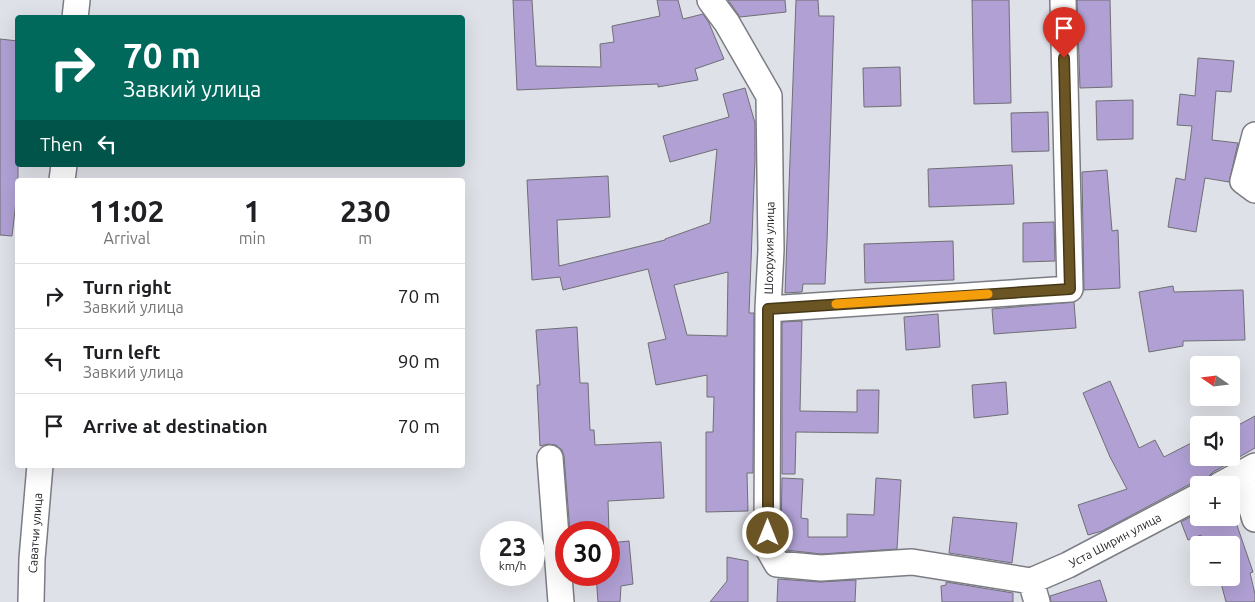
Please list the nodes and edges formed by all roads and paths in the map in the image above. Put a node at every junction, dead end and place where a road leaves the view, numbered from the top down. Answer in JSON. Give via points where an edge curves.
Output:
{"nodes":[{"id":1,"x":77,"y":0,"type":"edge"},
{"id":2,"x":710,"y":0,"type":"edge"},
{"id":3,"x":1063,"y":0,"type":"edge"},
{"id":4,"x":75,"y":15,"type":"edge"},
{"id":5,"x":1255,"y":135,"type":"edge"},
{"id":6,"x":1255,"y":190,"type":"edge"},
{"id":7,"x":768,"y":309,"type":"junction"},
{"id":8,"x":550,"y":458,"type":"dead end"},
{"id":9,"x":40,"y":468,"type":"edge"},
{"id":10,"x":1248,"y":470,"type":"edge"},
{"id":11,"x":1237,"y":476,"type":"edge"},
{"id":12,"x":1190,"y":501,"type":"edge"},
{"id":13,"x":1255,"y":519,"type":"edge"},
{"id":14,"x":1034,"y":592,"type":"edge"},
{"id":15,"x":31,"y":602,"type":"edge"},
{"id":16,"x":561,"y":602,"type":"edge"}],
"edges":[{"from":1,"to":4,"type":"street"},
{"from":2,"to":7,"type":"street","name":"Шохрухия улица","via":[[769,96],[771,250]]},
{"from":3,"to":7,"type":"street","via":[[1070,289]]},
{"from":5,"to":6,"type":"street","via":[[1243,181]]},
{"from":7,"to":14,"type":"street","name":"Шохрухия улица","via":[[768,533],[769,550],[777,564],[821,568],[912,562]]},
{"from":8,"to":16,"type":"street"},
{"from":9,"to":15,"type":"street","name":"Саватчи улица"},
{"from":10,"to":11,"type":"street"},
{"from":10,"to":13,"type":"street"},
{"from":12,"to":14,"type":"street","name":"Уста Ширин улица","via":[[1068,565]]}]}
